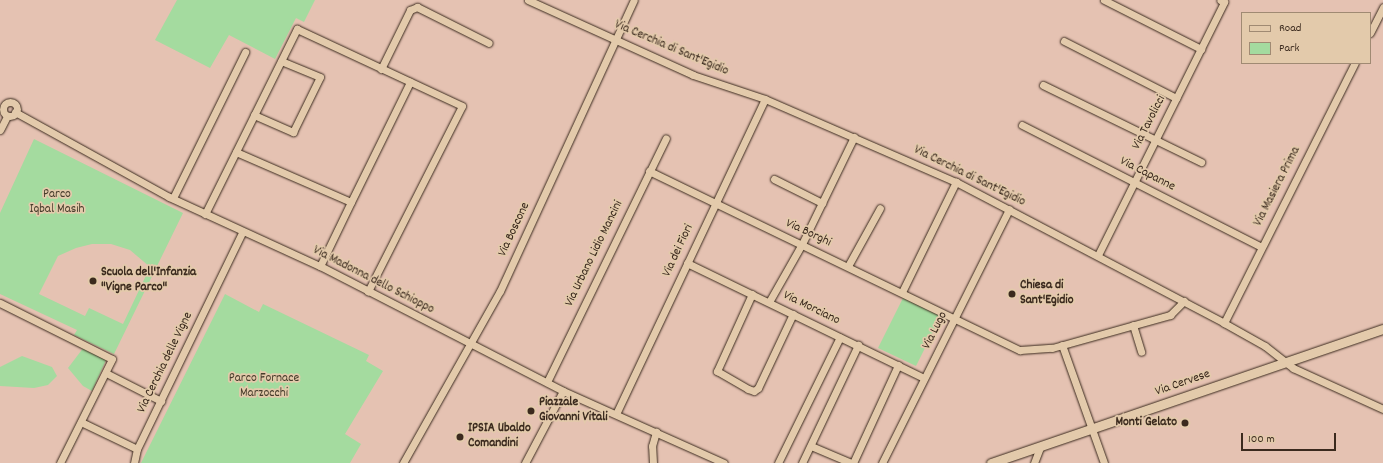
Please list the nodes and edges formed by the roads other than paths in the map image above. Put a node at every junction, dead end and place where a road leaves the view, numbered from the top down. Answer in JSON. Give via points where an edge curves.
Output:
{"nodes":[{"id":1,"x":528,"y":0,"type":"edge"},
{"id":2,"x":634,"y":0,"type":"edge"},
{"id":3,"x":1104,"y":0,"type":"edge"},
{"id":4,"x":1222,"y":1,"type":"edge"},
{"id":5,"x":1383,"y":7,"type":"edge"},
{"id":6,"x":1371,"y":31,"type":"edge"},
{"id":7,"x":618,"y":40,"type":"junction"},
{"id":8,"x":1064,"y":41,"type":"dead end"},
{"id":9,"x":489,"y":42,"type":"dead end"},
{"id":10,"x":1201,"y":49,"type":"junction"},
{"id":11,"x":245,"y":52,"type":"dead end"},
{"id":12,"x":281,"y":61,"type":"junction"},
{"id":13,"x":1353,"y":64,"type":"edge"},
{"id":14,"x":381,"y":68,"type":"junction"},
{"id":15,"x":410,"y":82,"type":"junction"},
{"id":16,"x":1042,"y":85,"type":"dead end"},
{"id":17,"x":1176,"y":98,"type":"junction"},
{"id":18,"x":765,"y":99,"type":"junction"},
{"id":19,"x":2,"y":105,"type":"edge"},
{"id":20,"x":15,"y":112,"type":"junction"},
{"id":21,"x":254,"y":115,"type":"junction"},
{"id":22,"x":7,"y":116,"type":"junction"},
{"id":23,"x":1022,"y":125,"type":"dead end"},
{"id":24,"x":0,"y":130,"type":"edge"},
{"id":25,"x":854,"y":137,"type":"junction"},
{"id":26,"x":666,"y":138,"type":"dead end"},
{"id":27,"x":1155,"y":139,"type":"junction"},
{"id":28,"x":236,"y":152,"type":"junction"},
{"id":29,"x":1201,"y":162,"type":"dead end"},
{"id":30,"x":649,"y":171,"type":"junction"},
{"id":31,"x":774,"y":179,"type":"dead end"},
{"id":32,"x":956,"y":182,"type":"junction"},
{"id":33,"x":1134,"y":182,"type":"junction"},
{"id":34,"x":173,"y":198,"type":"junction"},
{"id":35,"x":351,"y":202,"type":"junction"},
{"id":36,"x":715,"y":202,"type":"junction"},
{"id":37,"x":822,"y":203,"type":"junction"},
{"id":38,"x":880,"y":208,"type":"dead end"},
{"id":39,"x":1009,"y":209,"type":"junction"},
{"id":40,"x":205,"y":214,"type":"junction"},
{"id":41,"x":243,"y":231,"type":"junction"},
{"id":42,"x":802,"y":244,"type":"junction"},
{"id":43,"x":1261,"y":247,"type":"junction"},
{"id":44,"x":1098,"y":255,"type":"junction"},
{"id":45,"x":687,"y":263,"type":"junction"},
{"id":46,"x":320,"y":266,"type":"junction"},
{"id":47,"x":848,"y":266,"type":"junction"},
{"id":48,"x":368,"y":291,"type":"junction"},
{"id":49,"x":902,"y":292,"type":"junction"},
{"id":50,"x":752,"y":294,"type":"junction"},
{"id":51,"x":1184,"y":301,"type":"junction"},
{"id":52,"x":769,"y":302,"type":"junction"},
{"id":53,"x":0,"y":303,"type":"edge"},
{"id":54,"x":793,"y":314,"type":"junction"},
{"id":55,"x":956,"y":319,"type":"junction"},
{"id":56,"x":1224,"y":323,"type":"junction"},
{"id":57,"x":1133,"y":325,"type":"junction"},
{"id":58,"x":1383,"y":329,"type":"edge"},
{"id":59,"x":840,"y":336,"type":"junction"},
{"id":60,"x":469,"y":343,"type":"junction"},
{"id":61,"x":858,"y":345,"type":"junction"},
{"id":62,"x":1062,"y":345,"type":"junction"},
{"id":63,"x":1141,"y":352,"type":"dead end"},
{"id":64,"x":1285,"y":363,"type":"junction"},
{"id":65,"x":898,"y":365,"type":"junction"},
{"id":66,"x":106,"y":373,"type":"junction"},
{"id":67,"x":924,"y":378,"type":"junction"},
{"id":68,"x":547,"y":382,"type":"junction"},
{"id":69,"x":563,"y":391,"type":"junction"},
{"id":70,"x":161,"y":401,"type":"junction"},
{"id":71,"x":1383,"y":409,"type":"edge"},
{"id":72,"x":616,"y":414,"type":"junction"},
{"id":73,"x":81,"y":422,"type":"junction"},
{"id":74,"x":1092,"y":428,"type":"junction"},
{"id":75,"x":656,"y":432,"type":"junction"},
{"id":76,"x":811,"y":446,"type":"junction"},
{"id":77,"x":1040,"y":447,"type":"junction"},
{"id":78,"x":137,"y":449,"type":"junction"},
{"id":79,"x":60,"y":463,"type":"edge"},
{"id":80,"x":134,"y":463,"type":"edge"},
{"id":81,"x":403,"y":463,"type":"edge"},
{"id":82,"x":525,"y":463,"type":"edge"},
{"id":83,"x":653,"y":463,"type":"edge"},
{"id":84,"x":724,"y":463,"type":"edge"},
{"id":85,"x":778,"y":463,"type":"edge"},
{"id":86,"x":802,"y":463,"type":"edge"},
{"id":87,"x":852,"y":463,"type":"edge"},
{"id":88,"x":882,"y":463,"type":"edge"},
{"id":89,"x":991,"y":463,"type":"edge"},
{"id":90,"x":1034,"y":463,"type":"edge"},
{"id":91,"x":1104,"y":463,"type":"edge"}],
"edges":[{"from":1,"to":7,"type":"street","name":"Via Cerchia di Sant'Egidio"},
{"from":2,"to":7,"type":"street","name":"Via Boscone"},
{"from":3,"to":10,"type":"street"},
{"from":4,"to":10,"type":"street","name":"Via Tavolicci"},
{"from":5,"to":6,"type":"street"},
{"from":7,"to":18,"type":"street","name":"Via Cerchia di Sant'Egidio","via":[[693,74]]},
{"from":7,"to":60,"type":"street","name":"Via Boscone","via":[[500,291]]},
{"from":8,"to":17,"type":"street"},
{"from":9,"to":14,"type":"street","via":[[417,6],[410,10]]},
{"from":10,"to":17,"type":"street","name":"Via Tavolicci"},
{"from":11,"to":34,"type":"street"},
{"from":12,"to":14,"type":"street","via":[[297,30]]},
{"from":12,"to":21,"type":"street"},
{"from":12,"to":21,"type":"street","via":[[320,77],[293,132]]},
{"from":13,"to":43,"type":"street","name":"Via Masiera Prima"},
{"from":14,"to":15,"type":"street"},
{"from":15,"to":35,"type":"street"},
{"from":15,"to":48,"type":"street","via":[[462,106]]},
{"from":16,"to":27,"type":"street"},
{"from":17,"to":27,"type":"street","name":"Via Tavolicci"},
{"from":18,"to":25,"type":"street","name":"Via Cerchia di Sant'Egidio"},
{"from":18,"to":36,"type":"street","name":"Via dei Fiori"},
{"from":19,"to":20,"type":"street","name":"Via Madonna dello Schioppo","via":[[13,104]]},
{"from":19,"to":22,"type":"street"},
{"from":20,"to":22,"type":"street"},
{"from":20,"to":34,"type":"street","name":"Via Madonna dello Schioppo"},
{"from":21,"to":28,"type":"street"},
{"from":22,"to":24,"type":"street"},
{"from":23,"to":33,"type":"street","name":"Via Capanne"},
{"from":25,"to":32,"type":"street","name":"Via Cerchia di Sant'Egidio"},
{"from":25,"to":37,"type":"street"},
{"from":26,"to":30,"type":"street","name":"Via Urbano Lidio Mancini"},
{"from":27,"to":29,"type":"street"},
{"from":27,"to":33,"type":"street","name":"Via Tavolicci"},
{"from":28,"to":35,"type":"street"},
{"from":28,"to":40,"type":"street"},
{"from":30,"to":36,"type":"street","name":"Via Borghi"},
{"from":30,"to":68,"type":"street","name":"Via Urbano Lidio Mancini"},
{"from":31,"to":37,"type":"street"},
{"from":32,"to":39,"type":"street","name":"Via Cerchia di Sant'Egidio"},
{"from":32,"to":49,"type":"street"},
{"from":33,"to":43,"type":"street","name":"Via Capanne"},
{"from":33,"to":44,"type":"street","name":"Via Tavolicci"},
{"from":34,"to":40,"type":"street","name":"Via Madonna dello Schioppo"},
{"from":35,"to":46,"type":"street"},
{"from":36,"to":42,"type":"street","name":"Via Borghi"},
{"from":36,"to":45,"type":"street","name":"Via dei Fiori"},
{"from":37,"to":42,"type":"street"},
{"from":38,"to":47,"type":"street"},
{"from":39,"to":44,"type":"street","name":"Via Cerchia di Sant'Egidio"},
{"from":39,"to":55,"type":"street","name":"Via Lugo"},
{"from":40,"to":41,"type":"street","name":"Via Madonna dello Schioppo"},
{"from":41,"to":46,"type":"street","name":"Via Madonna dello Schioppo"},
{"from":41,"to":70,"type":"street","name":"Via Cerchia delle Vigne"},
{"from":42,"to":47,"type":"street","name":"Via Borghi"},
{"from":42,"to":52,"type":"street"},
{"from":43,"to":56,"type":"street","name":"Via Masiera Prima"},
{"from":44,"to":51,"type":"street","name":"Via Cerchia di Sant'Egidio"},
{"from":45,"to":50,"type":"street","name":"Via Morciano"},
{"from":45,"to":72,"type":"street","name":"Via dei Fiori"},
{"from":46,"to":48,"type":"street","name":"Via Madonna dello Schioppo"},
{"from":47,"to":49,"type":"street","name":"Via Borghi"},
{"from":48,"to":60,"type":"street","name":"Via Madonna dello Schioppo"},
{"from":49,"to":55,"type":"street","name":"Via Borghi"},
{"from":50,"to":52,"type":"street","name":"Via Morciano"},
{"from":50,"to":54,"type":"street","via":[[717,371],[748,389],[754,391],[758,388]]},
{"from":51,"to":56,"type":"street","name":"Via Cerchia di Sant'Egidio"},
{"from":51,"to":57,"type":"street","name":"Via Borghi","via":[[1170,315]]},
{"from":52,"to":54,"type":"street","name":"Via Morciano"},
{"from":53,"to":66,"type":"street","via":[[112,359]]},
{"from":54,"to":59,"type":"street","name":"Via Morciano"},
{"from":55,"to":62,"type":"street","name":"Via Borghi","via":[[1020,350],[1036,351]]},
{"from":55,"to":67,"type":"street","name":"Via Lugo"},
{"from":56,"to":64,"type":"street","name":"Via Cerchia di Sant'Egidio","via":[[1265,346]]},
{"from":57,"to":62,"type":"street","name":"Via Borghi"},
{"from":57,"to":63,"type":"street"},
{"from":58,"to":64,"type":"main road","name":"Via Cervese"},
{"from":59,"to":61,"type":"street","name":"Via Morciano"},
{"from":59,"to":85,"type":"street"},
{"from":60,"to":68,"type":"street","name":"Via Madonna dello Schioppo"},
{"from":60,"to":81,"type":"street","name":"Via Boscone"},
{"from":61,"to":65,"type":"street","name":"Via Morciano"},
{"from":61,"to":76,"type":"street"},
{"from":62,"to":74,"type":"street"},
{"from":64,"to":71,"type":"street","name":"Via Cerchia di Sant'Egidio"},
{"from":64,"to":74,"type":"main road","name":"Via Cervese"},
{"from":65,"to":67,"type":"street","name":"Via Morciano"},
{"from":65,"to":87,"type":"street"},
{"from":66,"to":70,"type":"street"},
{"from":66,"to":73,"type":"street"},
{"from":67,"to":88,"type":"street","name":"Via Lugo"},
{"from":68,"to":69,"type":"street","name":"Via Madonna dello Schioppo"},
{"from":69,"to":72,"type":"street","name":"Via Madonna dello Schioppo"},
{"from":69,"to":82,"type":"street"},
{"from":70,"to":78,"type":"street","name":"Via Cerchia delle Vigne"},
{"from":72,"to":75,"type":"street","name":"Via Madonna dello Schioppo"},
{"from":73,"to":78,"type":"street"},
{"from":73,"to":79,"type":"street"},
{"from":74,"to":77,"type":"main road","name":"Via Cervese"},
{"from":74,"to":91,"type":"street"},
{"from":75,"to":83,"type":"street","via":[[652,446]]},
{"from":75,"to":84,"type":"street","name":"Via Madonna dello Schioppo"},
{"from":76,"to":86,"type":"street"},
{"from":76,"to":87,"type":"street"},
{"from":77,"to":89,"type":"main road","name":"Via Cervese"},
{"from":77,"to":90,"type":"street"},
{"from":78,"to":80,"type":"street","name":"Via Cerchia delle Vigne"}]}
